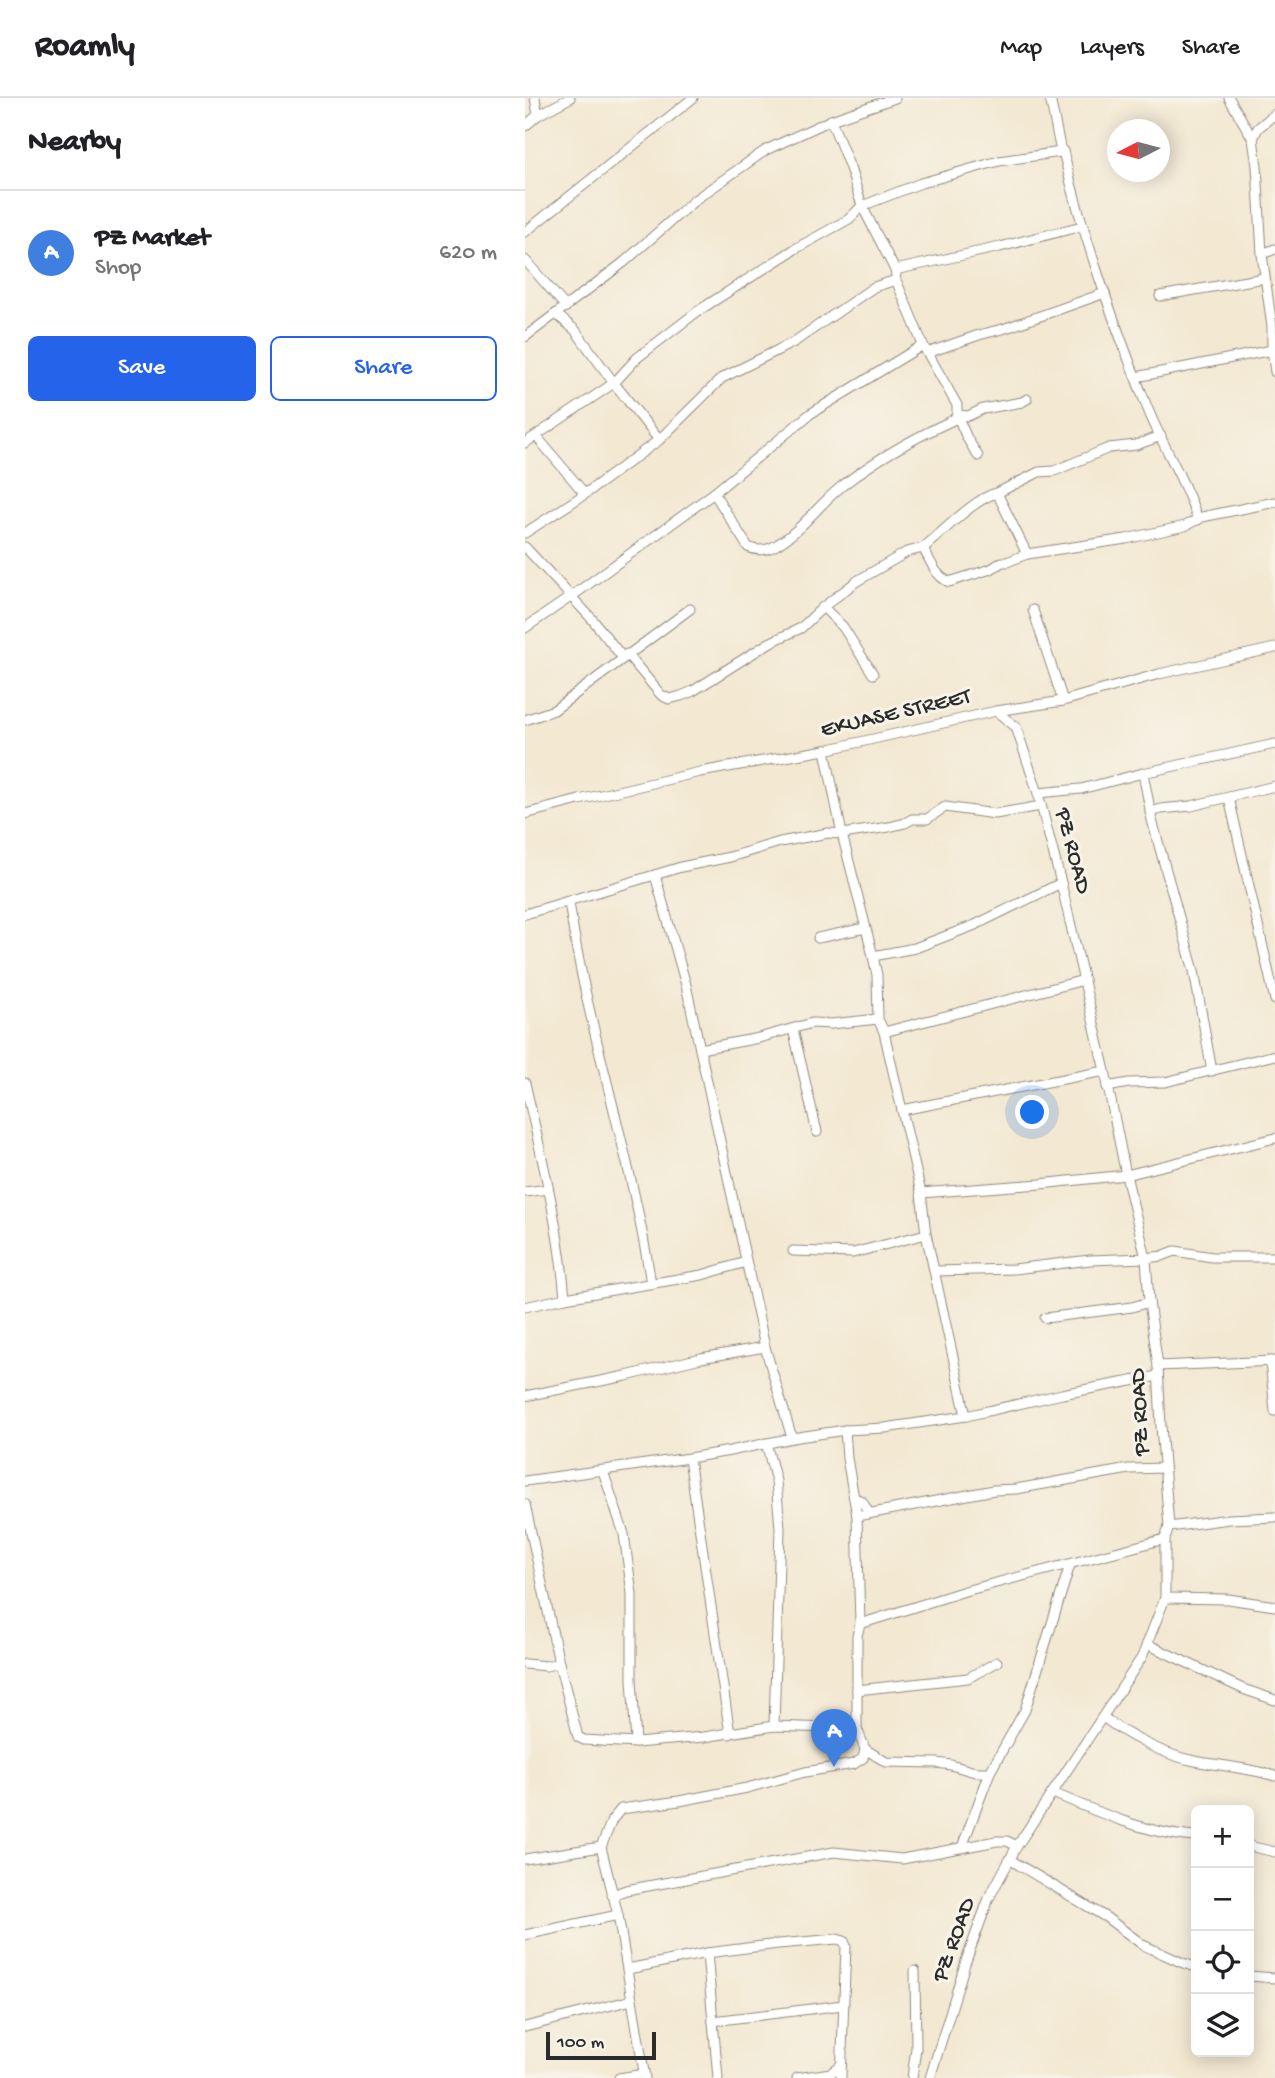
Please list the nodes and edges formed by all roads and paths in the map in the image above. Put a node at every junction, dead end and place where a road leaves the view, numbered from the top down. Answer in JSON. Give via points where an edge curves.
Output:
{"nodes":[{"id":1,"x":535,"y":98,"type":"edge"},
{"id":2,"x":570,"y":98,"type":"edge"},
{"id":3,"x":693,"y":98,"type":"edge"},
{"id":4,"x":895,"y":98,"type":"edge"},
{"id":5,"x":1050,"y":98,"type":"edge"},
{"id":6,"x":1229,"y":98,"type":"edge"},
{"id":7,"x":1275,"y":114,"type":"edge"},
{"id":8,"x":538,"y":115,"type":"junction"},
{"id":9,"x":831,"y":120,"type":"junction"},
{"id":10,"x":525,"y":126,"type":"edge"},
{"id":11,"x":1253,"y":139,"type":"junction"},
{"id":12,"x":1061,"y":152,"type":"junction"},
{"id":13,"x":862,"y":206,"type":"junction"},
{"id":14,"x":1082,"y":226,"type":"junction"},
{"id":15,"x":525,"y":232,"type":"edge"},
{"id":16,"x":1275,"y":249,"type":"edge"},
{"id":17,"x":1262,"y":254,"type":"junction"},
{"id":18,"x":525,"y":260,"type":"edge"},
{"id":19,"x":895,"y":270,"type":"junction"},
{"id":20,"x":1264,"y":278,"type":"junction"},
{"id":21,"x":896,"y":280,"type":"junction"},
{"id":22,"x":1105,"y":293,"type":"junction"},
{"id":23,"x":1160,"y":296,"type":"dead end"},
{"id":24,"x":566,"y":307,"type":"junction"},
{"id":25,"x":556,"y":314,"type":"junction"},
{"id":26,"x":1274,"y":327,"type":"edge"},
{"id":27,"x":525,"y":337,"type":"edge"},
{"id":28,"x":925,"y":349,"type":"junction"},
{"id":29,"x":1272,"y":350,"type":"junction"},
{"id":30,"x":1275,"y":372,"type":"edge"},
{"id":31,"x":1136,"y":377,"type":"junction"},
{"id":32,"x":614,"y":383,"type":"junction"},
{"id":33,"x":1027,"y":399,"type":"dead end"},
{"id":34,"x":957,"y":415,"type":"junction"},
{"id":35,"x":536,"y":436,"type":"junction"},
{"id":36,"x":1161,"y":436,"type":"junction"},
{"id":37,"x":659,"y":440,"type":"junction"},
{"id":38,"x":525,"y":443,"type":"edge"},
{"id":39,"x":978,"y":456,"type":"dead end"},
{"id":40,"x":714,"y":493,"type":"junction"},
{"id":41,"x":997,"y":493,"type":"junction"},
{"id":42,"x":585,"y":494,"type":"junction"},
{"id":43,"x":1275,"y":502,"type":"edge"},
{"id":44,"x":1198,"y":520,"type":"junction"},
{"id":45,"x":525,"y":533,"type":"edge"},
{"id":46,"x":525,"y":547,"type":"edge"},
{"id":47,"x":923,"y":548,"type":"junction"},
{"id":48,"x":1027,"y":554,"type":"junction"},
{"id":49,"x":572,"y":596,"type":"junction"},
{"id":50,"x":823,"y":607,"type":"junction"},
{"id":51,"x":690,"y":609,"type":"dead end"},
{"id":52,"x":1033,"y":610,"type":"dead end"},
{"id":53,"x":525,"y":628,"type":"edge"},
{"id":54,"x":1275,"y":648,"type":"edge"},
{"id":55,"x":625,"y":656,"type":"junction"},
{"id":56,"x":873,"y":674,"type":"dead end"},
{"id":57,"x":1063,"y":701,"type":"junction"},
{"id":58,"x":996,"y":711,"type":"junction"},
{"id":59,"x":525,"y":720,"type":"edge"},
{"id":60,"x":1275,"y":744,"type":"edge"},
{"id":61,"x":825,"y":750,"type":"junction"},
{"id":62,"x":1143,"y":773,"type":"junction"},
{"id":63,"x":1275,"y":786,"type":"edge"},
{"id":64,"x":1038,"y":793,"type":"junction"},
{"id":65,"x":1229,"y":798,"type":"junction"},
{"id":66,"x":1041,"y":806,"type":"junction"},
{"id":67,"x":1150,"y":812,"type":"junction"},
{"id":68,"x":525,"y":814,"type":"edge"},
{"id":69,"x":842,"y":834,"type":"junction"},
{"id":70,"x":655,"y":875,"type":"junction"},
{"id":71,"x":1061,"y":883,"type":"junction"},
{"id":72,"x":569,"y":902,"type":"junction"},
{"id":73,"x":525,"y":914,"type":"edge"},
{"id":74,"x":865,"y":928,"type":"junction"},
{"id":75,"x":818,"y":938,"type":"dead end"},
{"id":76,"x":873,"y":956,"type":"junction"},
{"id":77,"x":1084,"y":980,"type":"junction"},
{"id":78,"x":1275,"y":1000,"type":"edge"},
{"id":79,"x":878,"y":1019,"type":"junction"},
{"id":80,"x":793,"y":1029,"type":"junction"},
{"id":81,"x":884,"y":1032,"type":"junction"},
{"id":82,"x":700,"y":1049,"type":"junction"},
{"id":83,"x":1275,"y":1055,"type":"edge"},
{"id":84,"x":1105,"y":1071,"type":"junction"},
{"id":85,"x":1212,"y":1071,"type":"junction"},
{"id":86,"x":525,"y":1083,"type":"edge"},
{"id":87,"x":1107,"y":1087,"type":"junction"},
{"id":88,"x":902,"y":1110,"type":"junction"},
{"id":89,"x":817,"y":1132,"type":"dead end"},
{"id":90,"x":1275,"y":1139,"type":"edge"},
{"id":91,"x":1126,"y":1175,"type":"junction"},
{"id":92,"x":548,"y":1189,"type":"junction"},
{"id":93,"x":525,"y":1192,"type":"edge"},
{"id":94,"x":921,"y":1193,"type":"junction"},
{"id":95,"x":926,"y":1234,"type":"junction"},
{"id":96,"x":793,"y":1251,"type":"dead end"},
{"id":97,"x":1275,"y":1257,"type":"edge"},
{"id":98,"x":1146,"y":1258,"type":"junction"},
{"id":99,"x":746,"y":1262,"type":"junction"},
{"id":100,"x":935,"y":1271,"type":"junction"},
{"id":101,"x":651,"y":1284,"type":"junction"},
{"id":102,"x":565,"y":1298,"type":"junction"},
{"id":103,"x":1149,"y":1302,"type":"junction"},
{"id":104,"x":525,"y":1307,"type":"edge"},
{"id":105,"x":1045,"y":1318,"type":"dead end"},
{"id":106,"x":765,"y":1347,"type":"junction"},
{"id":107,"x":1273,"y":1361,"type":"edge"},
{"id":108,"x":1159,"y":1366,"type":"junction"},
{"id":109,"x":1158,"y":1376,"type":"junction"},
{"id":110,"x":525,"y":1396,"type":"edge"},
{"id":111,"x":1275,"y":1411,"type":"edge"},
{"id":112,"x":966,"y":1416,"type":"junction"},
{"id":113,"x":845,"y":1430,"type":"junction"},
{"id":114,"x":792,"y":1438,"type":"junction"},
{"id":115,"x":766,"y":1443,"type":"junction"},
{"id":116,"x":689,"y":1458,"type":"junction"},
{"id":117,"x":1164,"y":1468,"type":"junction"},
{"id":118,"x":603,"y":1471,"type":"junction"},
{"id":119,"x":525,"y":1481,"type":"edge"},
{"id":120,"x":854,"y":1498,"type":"junction"},
{"id":121,"x":525,"y":1504,"type":"edge"},
{"id":122,"x":869,"y":1513,"type":"junction"},
{"id":123,"x":857,"y":1517,"type":"junction"},
{"id":124,"x":1275,"y":1517,"type":"edge"},
{"id":125,"x":1169,"y":1527,"type":"junction"},
{"id":126,"x":1165,"y":1539,"type":"junction"},
{"id":127,"x":1070,"y":1565,"type":"junction"},
{"id":128,"x":1165,"y":1598,"type":"junction"},
{"id":129,"x":1275,"y":1606,"type":"edge"},
{"id":130,"x":860,"y":1623,"type":"junction"},
{"id":131,"x":1147,"y":1644,"type":"junction"},
{"id":132,"x":997,"y":1662,"type":"dead end"},
{"id":133,"x":559,"y":1663,"type":"junction"},
{"id":134,"x":525,"y":1664,"type":"edge"},
{"id":135,"x":857,"y":1690,"type":"junction"},
{"id":136,"x":1275,"y":1700,"type":"edge"},
{"id":137,"x":1103,"y":1717,"type":"junction"},
{"id":138,"x":773,"y":1726,"type":"junction"},
{"id":139,"x":857,"y":1729,"type":"junction"},
{"id":140,"x":730,"y":1734,"type":"junction"},
{"id":141,"x":636,"y":1743,"type":"junction"},
{"id":142,"x":865,"y":1749,"type":"junction"},
{"id":143,"x":975,"y":1772,"type":"junction"},
{"id":144,"x":990,"y":1772,"type":"junction"},
{"id":145,"x":1275,"y":1776,"type":"edge"},
{"id":146,"x":983,"y":1790,"type":"junction"},
{"id":147,"x":1053,"y":1793,"type":"junction"},
{"id":148,"x":1191,"y":1835,"type":"edge"},
{"id":149,"x":1017,"y":1846,"type":"junction"},
{"id":150,"x":601,"y":1847,"type":"junction"},
{"id":151,"x":962,"y":1847,"type":"junction"},
{"id":152,"x":1254,"y":1847,"type":"edge"},
{"id":153,"x":1275,"y":1852,"type":"edge"},
{"id":154,"x":525,"y":1859,"type":"edge"},
{"id":155,"x":1009,"y":1859,"type":"junction"},
{"id":156,"x":612,"y":1895,"type":"junction"},
{"id":157,"x":618,"y":1915,"type":"junction"},
{"id":158,"x":525,"y":1935,"type":"edge"},
{"id":159,"x":707,"y":1953,"type":"junction"},
{"id":160,"x":1191,"y":1965,"type":"edge"},
{"id":161,"x":628,"y":1969,"type":"junction"},
{"id":162,"x":915,"y":1971,"type":"dead end"},
{"id":163,"x":1254,"y":1976,"type":"edge"},
{"id":164,"x":1275,"y":1978,"type":"edge"},
{"id":165,"x":632,"y":2000,"type":"junction"},
{"id":166,"x":843,"y":2005,"type":"junction"},
{"id":167,"x":713,"y":2021,"type":"junction"},
{"id":168,"x":525,"y":2027,"type":"edge"},
{"id":169,"x":644,"y":2076,"type":"edge"},
{"id":170,"x":837,"y":2076,"type":"edge"},
{"id":171,"x":619,"y":2078,"type":"edge"},
{"id":172,"x":718,"y":2078,"type":"edge"},
{"id":173,"x":797,"y":2078,"type":"edge"},
{"id":174,"x":912,"y":2078,"type":"edge"},
{"id":175,"x":930,"y":2078,"type":"edge"}],
"edges":[{"from":1,"to":8,"type":"street"},
{"from":2,"to":8,"type":"street"},
{"from":3,"to":15,"type":"street"},
{"from":4,"to":9,"type":"street"},
{"from":5,"to":12,"type":"street"},
{"from":6,"to":11,"type":"street"},
{"from":7,"to":11,"type":"street","via":[[1258,128]]},
{"from":8,"to":10,"type":"street"},
{"from":9,"to":13,"type":"street"},
{"from":9,"to":24,"type":"street","via":[[766,150],[696,200]]},
{"from":11,"to":17,"type":"street"},
{"from":12,"to":13,"type":"street","via":[[999,161]]},
{"from":12,"to":14,"type":"street"},
{"from":13,"to":19,"type":"street"},
{"from":13,"to":32,"type":"street","via":[[849,219],[698,311],[637,358]]},
{"from":14,"to":19,"type":"street"},
{"from":14,"to":22,"type":"street"},
{"from":16,"to":17,"type":"street"},
{"from":17,"to":20,"type":"street"},
{"from":18,"to":24,"type":"street"},
{"from":19,"to":21,"type":"street"},
{"from":20,"to":23,"type":"street"},
{"from":20,"to":26,"type":"street"},
{"from":21,"to":28,"type":"street"},
{"from":21,"to":37,"type":"street","via":[[874,287],[794,342],[722,378]]},
{"from":22,"to":28,"type":"street","via":[[1017,325]]},
{"from":22,"to":31,"type":"street"},
{"from":24,"to":25,"type":"street"},
{"from":25,"to":27,"type":"street"},
{"from":25,"to":32,"type":"street","via":[[575,330]]},
{"from":26,"to":29,"type":"street"},
{"from":28,"to":34,"type":"street","via":[[957,405]]},
{"from":28,"to":40,"type":"street","via":[[810,414]]},
{"from":29,"to":30,"type":"street"},
{"from":29,"to":31,"type":"street"},
{"from":31,"to":36,"type":"street"},
{"from":32,"to":35,"type":"street"},
{"from":32,"to":37,"type":"street"},
{"from":33,"to":34,"type":"street"},
{"from":34,"to":39,"type":"street"},
{"from":34,"to":40,"type":"street","via":[[841,487],[792,534],[761,551],[748,547]]},
{"from":35,"to":38,"type":"street"},
{"from":35,"to":42,"type":"street"},
{"from":36,"to":41,"type":"street","via":[[1039,472]]},
{"from":36,"to":44,"type":"street"},
{"from":37,"to":42,"type":"street"},
{"from":40,"to":49,"type":"street"},
{"from":41,"to":47,"type":"street"},
{"from":41,"to":48,"type":"street"},
{"from":42,"to":45,"type":"street"},
{"from":43,"to":44,"type":"street"},
{"from":44,"to":48,"type":"street","via":[[1126,539]]},
{"from":46,"to":49,"type":"street"},
{"from":47,"to":48,"type":"street","via":[[941,579],[949,582]]},
{"from":47,"to":50,"type":"street","via":[[857,580]]},
{"from":49,"to":53,"type":"street"},
{"from":49,"to":55,"type":"street"},
{"from":50,"to":55,"type":"street","via":[[801,628],[693,691],[669,699]]},
{"from":50,"to":56,"type":"street","via":[[843,627]]},
{"from":51,"to":55,"type":"street"},
{"from":52,"to":57,"type":"street"},
{"from":54,"to":57,"type":"street","name":"EKUASE STREET"},
{"from":55,"to":59,"type":"street","via":[[554,710]]},
{"from":57,"to":58,"type":"street","name":"EKUASE STREET"},
{"from":58,"to":61,"type":"street","name":"EKUASE STREET"},
{"from":58,"to":64,"type":"street","name":"PZ ROAD","via":[[1016,727]]},
{"from":60,"to":62,"type":"street"},
{"from":61,"to":68,"type":"street","name":"EKUASE STREET","via":[[700,772]]},
{"from":61,"to":69,"type":"street"},
{"from":62,"to":64,"type":"street","via":[[1081,789]]},
{"from":62,"to":67,"type":"street"},
{"from":63,"to":65,"type":"street"},
{"from":64,"to":66,"type":"street","name":"PZ ROAD"},
{"from":65,"to":67,"type":"street"},
{"from":65,"to":78,"type":"street"},
{"from":66,"to":69,"type":"street","via":[[995,814],[945,807],[927,819]]},
{"from":66,"to":71,"type":"street","name":"PZ ROAD"},
{"from":67,"to":85,"type":"street","via":[[1194,971]]},
{"from":69,"to":70,"type":"street","via":[[790,840]]},
{"from":69,"to":74,"type":"street"},
{"from":70,"to":72,"type":"street"},
{"from":70,"to":82,"type":"street"},
{"from":71,"to":76,"type":"street","via":[[975,925],[915,948]]},
{"from":71,"to":77,"type":"street","name":"PZ ROAD"},
{"from":72,"to":73,"type":"street"},
{"from":72,"to":101,"type":"street","via":[[643,1227]]},
{"from":74,"to":75,"type":"street"},
{"from":74,"to":76,"type":"street"},
{"from":76,"to":79,"type":"street"},
{"from":77,"to":81,"type":"street"},
{"from":77,"to":84,"type":"street","name":"PZ ROAD"},
{"from":79,"to":80,"type":"street","via":[[812,1023]]},
{"from":79,"to":81,"type":"street"},
{"from":80,"to":82,"type":"street"},
{"from":80,"to":89,"type":"street"},
{"from":81,"to":88,"type":"street"},
{"from":82,"to":99,"type":"street"},
{"from":83,"to":85,"type":"street"},
{"from":84,"to":87,"type":"street","name":"PZ ROAD"},
{"from":84,"to":88,"type":"street"},
{"from":85,"to":87,"type":"street","via":[[1165,1082]]},
{"from":86,"to":92,"type":"street"},
{"from":87,"to":91,"type":"street","name":"PZ ROAD"},
{"from":88,"to":94,"type":"street"},
{"from":90,"to":91,"type":"street"},
{"from":91,"to":94,"type":"street"},
{"from":91,"to":98,"type":"street","name":"PZ ROAD"},
{"from":92,"to":93,"type":"street"},
{"from":92,"to":102,"type":"street"},
{"from":94,"to":95,"type":"street"},
{"from":95,"to":96,"type":"street","via":[[853,1253]]},
{"from":95,"to":100,"type":"street"},
{"from":97,"to":98,"type":"street","via":[[1212,1257],[1175,1251]]},
{"from":98,"to":100,"type":"street"},
{"from":98,"to":103,"type":"street","name":"PZ ROAD"},
{"from":99,"to":101,"type":"street"},
{"from":99,"to":106,"type":"street"},
{"from":100,"to":112,"type":"street"},
{"from":101,"to":102,"type":"street"},
{"from":102,"to":104,"type":"street"},
{"from":103,"to":105,"type":"street"},
{"from":103,"to":108,"type":"street","name":"PZ ROAD"},
{"from":106,"to":110,"type":"street"},
{"from":106,"to":114,"type":"street"},
{"from":107,"to":108,"type":"street"},
{"from":107,"to":111,"type":"street"},
{"from":108,"to":109,"type":"street","name":"PZ ROAD"},
{"from":109,"to":112,"type":"street"},
{"from":109,"to":117,"type":"street","name":"PZ ROAD"},
{"from":112,"to":113,"type":"street"},
{"from":113,"to":114,"type":"street"},
{"from":113,"to":120,"type":"street"},
{"from":114,"to":115,"type":"street"},
{"from":115,"to":116,"type":"street"},
{"from":115,"to":138,"type":"street","via":[[776,1481],[780,1528]]},
{"from":116,"to":118,"type":"street"},
{"from":116,"to":140,"type":"street"},
{"from":117,"to":122,"type":"street","via":[[1129,1469]]},
{"from":117,"to":125,"type":"street","name":"PZ ROAD"},
{"from":118,"to":119,"type":"street"},
{"from":118,"to":141,"type":"street","via":[[624,1534],[632,1594]]},
{"from":120,"to":122,"type":"street","via":[[862,1501]]},
{"from":120,"to":123,"type":"street"},
{"from":121,"to":133,"type":"street"},
{"from":122,"to":123,"type":"street"},
{"from":123,"to":130,"type":"street"},
{"from":124,"to":125,"type":"street"},
{"from":125,"to":126,"type":"street","name":"PZ ROAD"},
{"from":126,"to":127,"type":"street"},
{"from":126,"to":128,"type":"street","name":"PZ ROAD"},
{"from":127,"to":130,"type":"street"},
{"from":127,"to":144,"type":"street","via":[[1025,1710]]},
{"from":128,"to":129,"type":"street","via":[[1228,1599]]},
{"from":128,"to":131,"type":"street","name":"PZ ROAD"},
{"from":130,"to":135,"type":"street"},
{"from":131,"to":136,"type":"street"},
{"from":131,"to":137,"type":"street","name":"PZ ROAD"},
{"from":132,"to":135,"type":"street","via":[[968,1678]]},
{"from":133,"to":134,"type":"street"},
{"from":133,"to":141,"type":"street","via":[[578,1737]]},
{"from":135,"to":139,"type":"street"},
{"from":137,"to":145,"type":"street","via":[[1120,1730],[1192,1761]]},
{"from":137,"to":147,"type":"street","name":"PZ ROAD"},
{"from":138,"to":139,"type":"street"},
{"from":138,"to":140,"type":"street"},
{"from":139,"to":142,"type":"street"},
{"from":140,"to":141,"type":"street"},
{"from":142,"to":143,"type":"street","via":[[885,1762],[951,1765]]},
{"from":142,"to":150,"type":"street","via":[[863,1758],[854,1764],[621,1809]]},
{"from":143,"to":144,"type":"street"},
{"from":143,"to":146,"type":"street"},
{"from":144,"to":146,"type":"street"},
{"from":146,"to":151,"type":"street"},
{"from":147,"to":148,"type":"street","via":[[1133,1824]]},
{"from":147,"to":149,"type":"street","name":"PZ ROAD"},
{"from":149,"to":151,"type":"street","via":[[997,1841]]},
{"from":149,"to":155,"type":"street","name":"PZ ROAD"},
{"from":150,"to":154,"type":"street"},
{"from":150,"to":156,"type":"street"},
{"from":151,"to":156,"type":"street","via":[[902,1859],[834,1852]]},
{"from":152,"to":153,"type":"street"},
{"from":155,"to":160,"type":"street","via":[[1143,1945]]},
{"from":155,"to":175,"type":"street","name":"PZ ROAD","via":[[965,1961]]},
{"from":156,"to":157,"type":"street"},
{"from":157,"to":158,"type":"street"},
{"from":157,"to":161,"type":"street"},
{"from":159,"to":161,"type":"street"},
{"from":159,"to":166,"type":"street","via":[[844,1941]]},
{"from":159,"to":167,"type":"street"},
{"from":161,"to":165,"type":"street"},
{"from":162,"to":174,"type":"street"},
{"from":163,"to":164,"type":"street"},
{"from":165,"to":168,"type":"street"},
{"from":165,"to":169,"type":"street"},
{"from":166,"to":167,"type":"street"},
{"from":166,"to":170,"type":"street"},
{"from":167,"to":172,"type":"street"},
{"from":169,"to":171,"type":"street"},
{"from":170,"to":173,"type":"street"}]}
